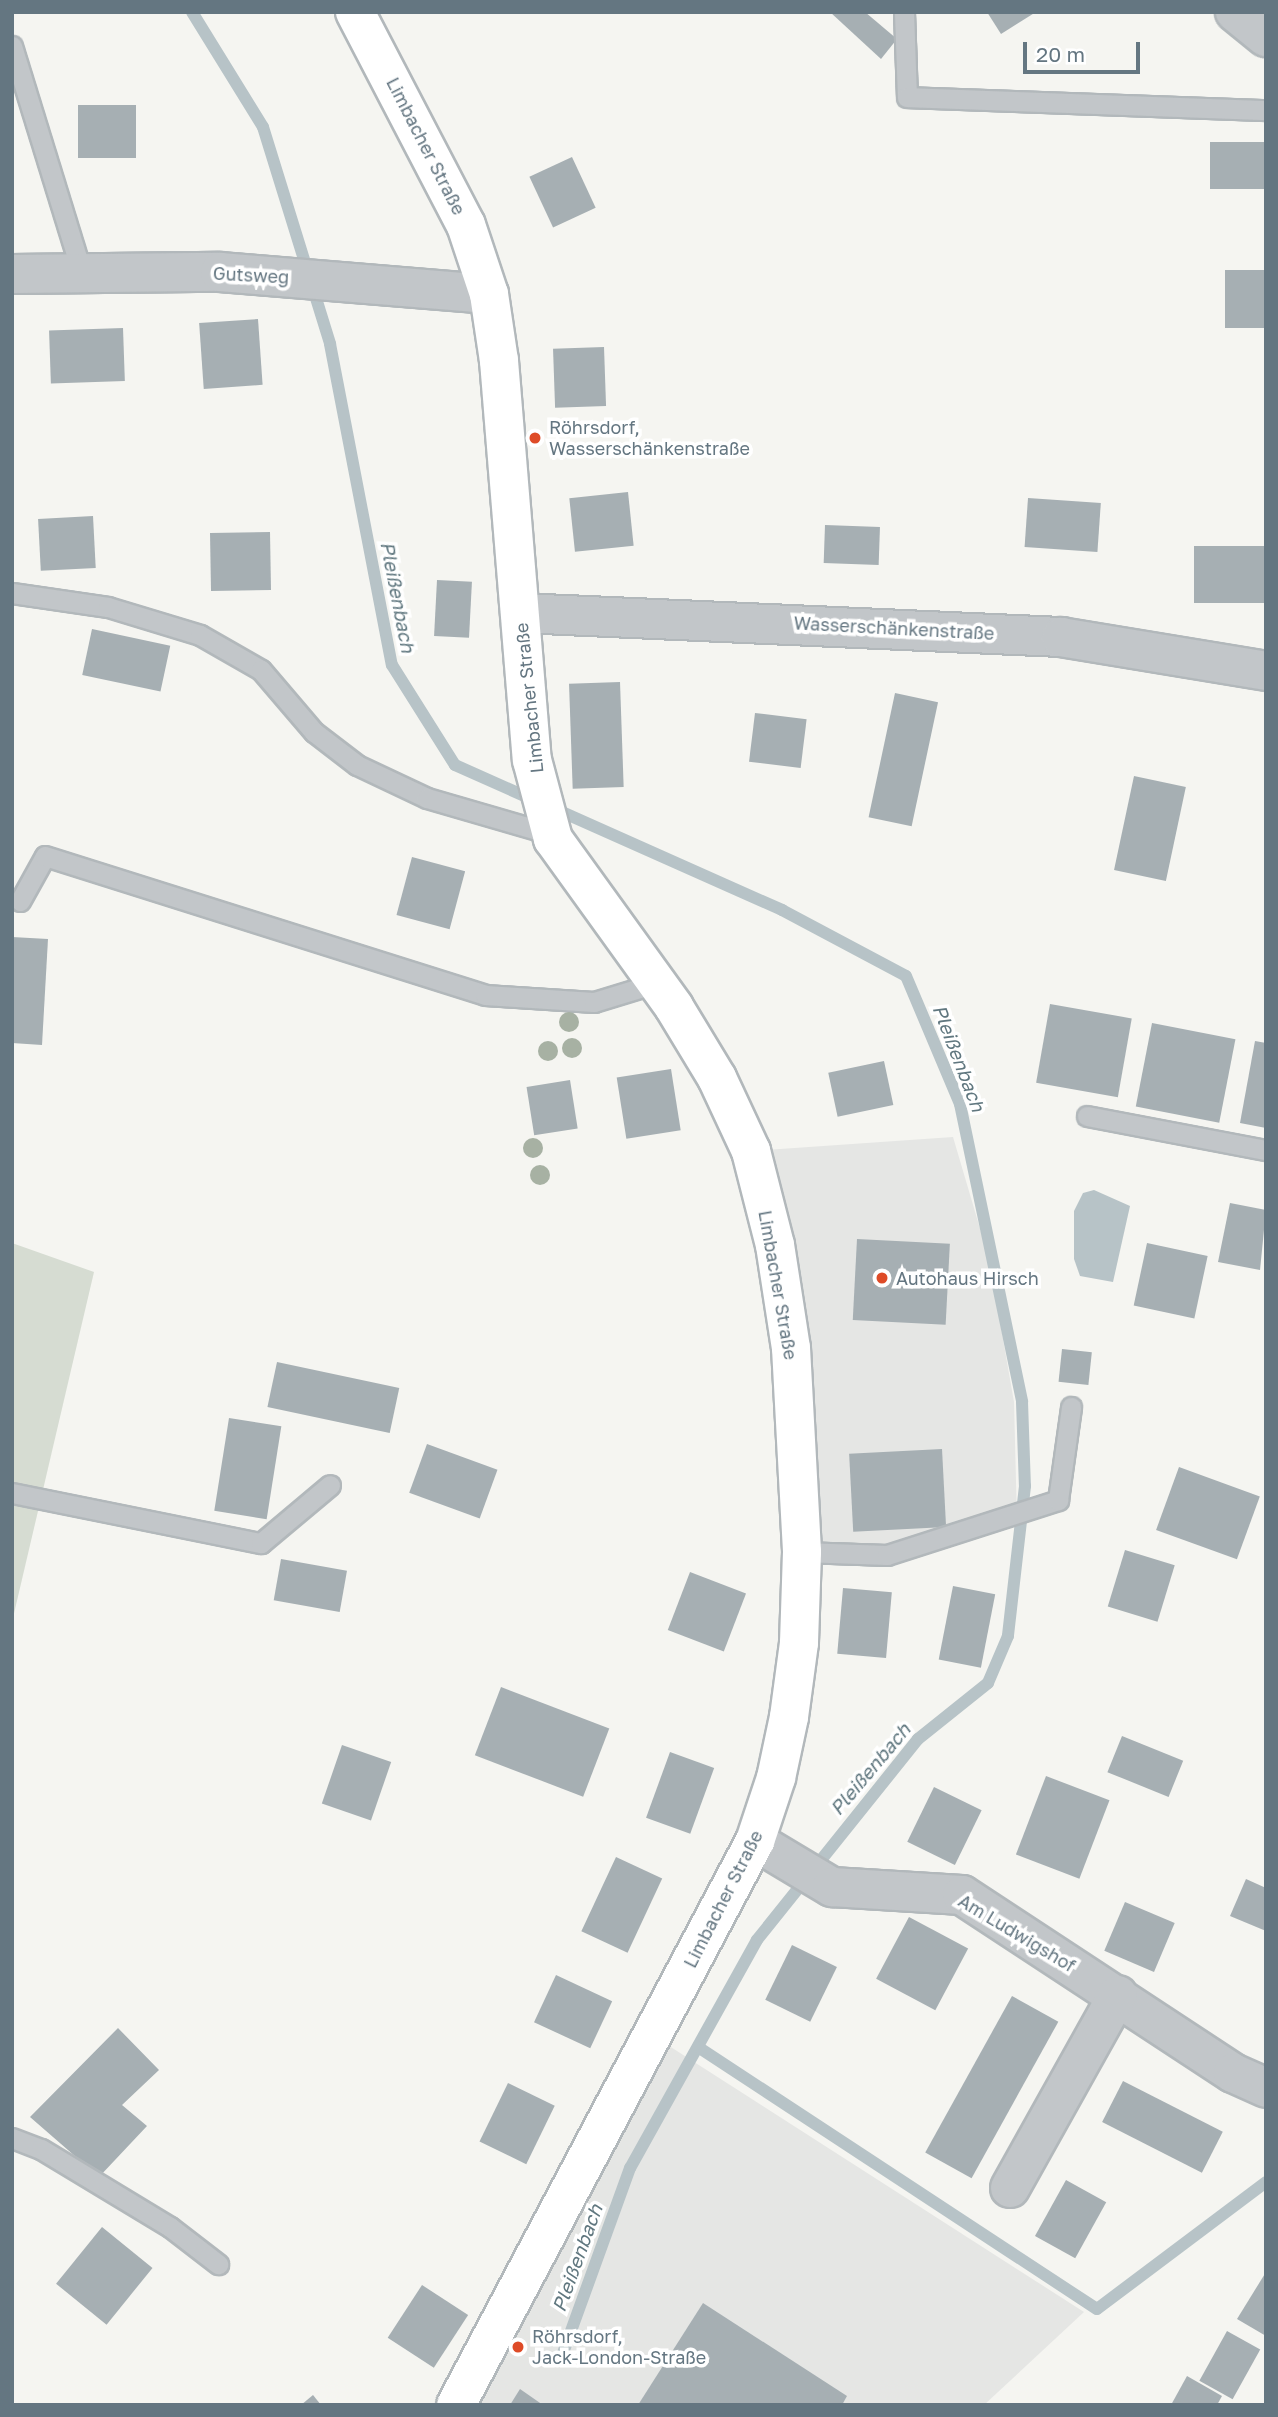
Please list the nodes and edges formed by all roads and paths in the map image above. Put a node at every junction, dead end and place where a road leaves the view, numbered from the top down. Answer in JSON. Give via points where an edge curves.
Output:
{"nodes":[{"id":1,"x":355,"y":12,"type":"edge"},
{"id":2,"x":904,"y":12,"type":"edge"},
{"id":3,"x":1235,"y":12,"type":"edge"},
{"id":4,"x":1266,"y":37,"type":"edge"},
{"id":5,"x":12,"y":46,"type":"edge"},
{"id":6,"x":1266,"y":110,"type":"edge"},
{"id":7,"x":12,"y":274,"type":"edge"},
{"id":8,"x":82,"y":274,"type":"junction"},
{"id":9,"x":489,"y":294,"type":"junction"},
{"id":10,"x":12,"y":593,"type":"edge"},
{"id":11,"x":520,"y":612,"type":"junction"},
{"id":12,"x":1266,"y":671,"type":"edge"},
{"id":13,"x":552,"y":837,"type":"junction"},
{"id":14,"x":20,"y":901,"type":"dead end"},
{"id":15,"x":656,"y":983,"type":"junction"},
{"id":16,"x":1087,"y":1116,"type":"dead end"},
{"id":17,"x":1266,"y":1150,"type":"edge"},
{"id":18,"x":1071,"y":1407,"type":"dead end"},
{"id":19,"x":330,"y":1485,"type":"dead end"},
{"id":20,"x":12,"y":1493,"type":"edge"},
{"id":21,"x":802,"y":1552,"type":"junction"},
{"id":22,"x":755,"y":1841,"type":"junction"},
{"id":23,"x":1118,"y":1995,"type":"junction"},
{"id":24,"x":1266,"y":2088,"type":"edge"},
{"id":25,"x":12,"y":2138,"type":"edge"},
{"id":26,"x":1010,"y":2188,"type":"dead end"},
{"id":27,"x":218,"y":2264,"type":"dead end"},
{"id":28,"x":456,"y":2405,"type":"edge"}],
"edges":[{"from":1,"to":9,"type":"street","name":"Limbacher Straße","via":[[467,225]]},
{"from":2,"to":6,"type":"lane","via":[[907,97]]},
{"from":3,"to":4,"type":"street"},
{"from":5,"to":8,"type":"lane"},
{"from":7,"to":8,"type":"street","name":"Gutsweg"},
{"from":8,"to":9,"type":"street","name":"Gutsweg","via":[[268,276]]},
{"from":9,"to":11,"type":"street","name":"Limbacher Straße"},
{"from":10,"to":13,"type":"lane","via":[[108,607],[200,635],[261,670],[314,732],[357,765],[427,798]]},
{"from":11,"to":12,"type":"street","name":"Wasserschänkenstraße","via":[[1061,637]]},
{"from":11,"to":13,"type":"street","name":"Limbacher Straße","via":[[532,760]]},
{"from":13,"to":15,"type":"street","name":"Limbacher Straße"},
{"from":14,"to":15,"type":"lane","via":[[45,856],[485,995],[594,1002]]},
{"from":15,"to":21,"type":"street","name":"Limbacher Straße","via":[[717,1078],[751,1151],[775,1245],[791,1348]]},
{"from":16,"to":17,"type":"lane"},
{"from":18,"to":21,"type":"lane","via":[[1058,1500],[1008,1520],[887,1555]]},
{"from":19,"to":20,"type":"lane","via":[[261,1543]]},
{"from":21,"to":22,"type":"street","name":"Limbacher Straße","via":[[799,1643],[789,1717],[776,1778]]},
{"from":22,"to":23,"type":"street","name":"Am Ludwigshof","via":[[832,1887],[962,1895]]},
{"from":22,"to":28,"type":"street","name":"Limbacher Straße"},
{"from":23,"to":24,"type":"street","name":"Am Ludwigshof","via":[[1233,2073]]},
{"from":23,"to":26,"type":"street"},
{"from":25,"to":27,"type":"lane","via":[[41,2149],[170,2227]]}]}
